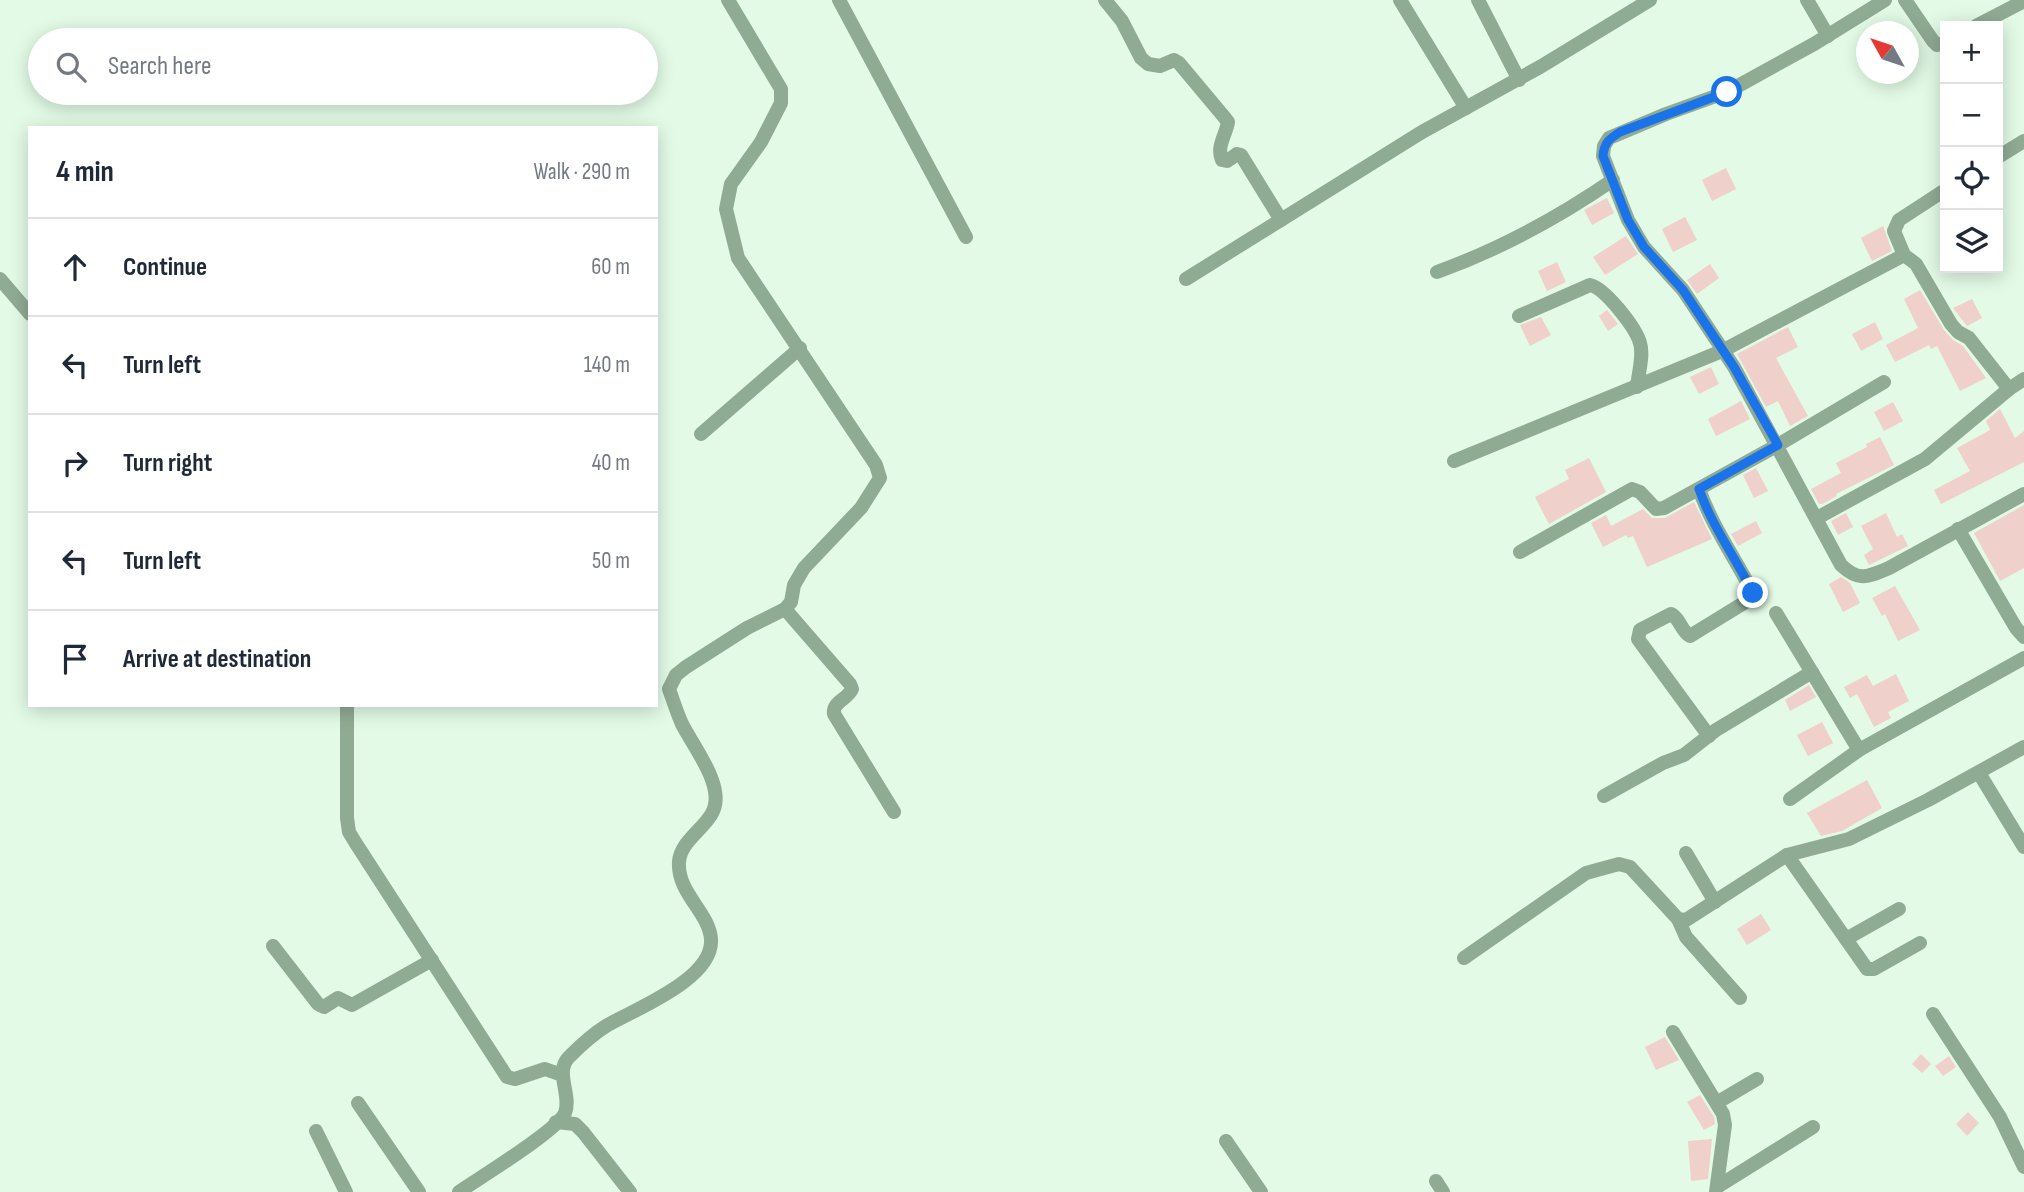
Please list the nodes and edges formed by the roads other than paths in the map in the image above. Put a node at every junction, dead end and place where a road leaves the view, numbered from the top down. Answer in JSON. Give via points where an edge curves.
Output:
{"nodes":[{"id":1,"x":728,"y":0,"type":"edge"},
{"id":2,"x":839,"y":0,"type":"edge"},
{"id":3,"x":1105,"y":0,"type":"edge"},
{"id":4,"x":1400,"y":0,"type":"edge"},
{"id":5,"x":1478,"y":0,"type":"edge"},
{"id":6,"x":1807,"y":0,"type":"edge"},
{"id":7,"x":1885,"y":0,"type":"edge"},
{"id":8,"x":1905,"y":0,"type":"edge"},
{"id":9,"x":2024,"y":1,"type":"edge"},
{"id":10,"x":1642,"y":2,"type":"edge"},
{"id":11,"x":1986,"y":21,"type":"edge"},
{"id":12,"x":1828,"y":36,"type":"junction"},
{"id":13,"x":1940,"y":44,"type":"edge"},
{"id":14,"x":1519,"y":79,"type":"junction"},
{"id":15,"x":1466,"y":108,"type":"junction"},
{"id":16,"x":2024,"y":141,"type":"edge"},
{"id":17,"x":2003,"y":154,"type":"edge"},
{"id":18,"x":1613,"y":180,"type":"junction"},
{"id":19,"x":1940,"y":193,"type":"edge"},
{"id":20,"x":1281,"y":220,"type":"junction"},
{"id":21,"x":967,"y":237,"type":"dead end"},
{"id":22,"x":1904,"y":255,"type":"junction"},
{"id":23,"x":1437,"y":272,"type":"dead end"},
{"id":24,"x":0,"y":279,"type":"edge"},
{"id":25,"x":1186,"y":279,"type":"dead end"},
{"id":26,"x":28,"y":312,"type":"edge"},
{"id":27,"x":1519,"y":316,"type":"dead end"},
{"id":28,"x":800,"y":348,"type":"junction"},
{"id":29,"x":1722,"y":351,"type":"junction"},
{"id":30,"x":2024,"y":379,"type":"edge"},
{"id":31,"x":1884,"y":382,"type":"dead end"},
{"id":32,"x":1637,"y":387,"type":"junction"},
{"id":33,"x":2009,"y":389,"type":"junction"},
{"id":34,"x":701,"y":434,"type":"dead end"},
{"id":35,"x":1778,"y":445,"type":"junction"},
{"id":36,"x":1454,"y":461,"type":"dead end"},
{"id":37,"x":1699,"y":489,"type":"junction"},
{"id":38,"x":2024,"y":494,"type":"edge"},
{"id":39,"x":1817,"y":518,"type":"junction"},
{"id":40,"x":1958,"y":530,"type":"junction"},
{"id":41,"x":1520,"y":552,"type":"dead end"},
{"id":42,"x":785,"y":610,"type":"junction"},
{"id":43,"x":1776,"y":613,"type":"dead end"},
{"id":44,"x":2024,"y":636,"type":"edge"},
{"id":45,"x":2024,"y":658,"type":"edge"},
{"id":46,"x":1812,"y":672,"type":"junction"},
{"id":47,"x":347,"y":707,"type":"edge"},
{"id":48,"x":1709,"y":736,"type":"junction"},
{"id":49,"x":2024,"y":747,"type":"edge"},
{"id":50,"x":1859,"y":750,"type":"junction"},
{"id":51,"x":1979,"y":773,"type":"junction"},
{"id":52,"x":1604,"y":796,"type":"dead end"},
{"id":53,"x":1790,"y":799,"type":"dead end"},
{"id":54,"x":894,"y":812,"type":"dead end"},
{"id":55,"x":2024,"y":847,"type":"edge"},
{"id":56,"x":1686,"y":853,"type":"dead end"},
{"id":57,"x":1787,"y":855,"type":"junction"},
{"id":58,"x":1715,"y":902,"type":"junction"},
{"id":59,"x":1899,"y":909,"type":"dead end"},
{"id":60,"x":1678,"y":919,"type":"junction"},
{"id":61,"x":1846,"y":939,"type":"junction"},
{"id":62,"x":1920,"y":943,"type":"dead end"},
{"id":63,"x":273,"y":946,"type":"dead end"},
{"id":64,"x":1464,"y":958,"type":"dead end"},
{"id":65,"x":432,"y":960,"type":"junction"},
{"id":66,"x":1741,"y":998,"type":"dead end"},
{"id":67,"x":1933,"y":1014,"type":"dead end"},
{"id":68,"x":1674,"y":1032,"type":"dead end"},
{"id":69,"x":562,"y":1075,"type":"junction"},
{"id":70,"x":1757,"y":1079,"type":"dead end"},
{"id":71,"x":1718,"y":1102,"type":"junction"},
{"id":72,"x":358,"y":1103,"type":"dead end"},
{"id":73,"x":556,"y":1122,"type":"junction"},
{"id":74,"x":1813,"y":1127,"type":"dead end"},
{"id":75,"x":316,"y":1131,"type":"dead end"},
{"id":76,"x":1226,"y":1141,"type":"dead end"},
{"id":77,"x":2024,"y":1167,"type":"edge"},
{"id":78,"x":1717,"y":1189,"type":"edge"},
{"id":79,"x":346,"y":1192,"type":"edge"},
{"id":80,"x":419,"y":1192,"type":"edge"},
{"id":81,"x":459,"y":1192,"type":"edge"},
{"id":82,"x":630,"y":1192,"type":"edge"},
{"id":83,"x":1261,"y":1192,"type":"edge"}],
"edges":[{"from":1,"to":28,"type":"street","via":[[776,78],[781,103],[731,184],[726,209],[738,258]]},
{"from":2,"to":21,"type":"street"},
{"from":3,"to":20,"type":"street","via":[[1141,58],[1160,66],[1174,60],[1179,63],[1225,118],[1220,156],[1224,162],[1241,155]]},
{"from":4,"to":15,"type":"street"},
{"from":5,"to":14,"type":"street"},
{"from":6,"to":12,"type":"street"},
{"from":7,"to":12,"type":"street"},
{"from":8,"to":13,"type":"street"},
{"from":9,"to":11,"type":"street"},
{"from":10,"to":14,"type":"street"},
{"from":12,"to":18,"type":"street","via":[[1727,92],[1609,138],[1603,156]]},
{"from":14,"to":15,"type":"street"},
{"from":15,"to":20,"type":"street"},
{"from":16,"to":17,"type":"street"},
{"from":18,"to":23,"type":"street","via":[[1570,209]]},
{"from":18,"to":29,"type":"street","via":[[1639,238],[1683,290]]},
{"from":19,"to":22,"type":"street","via":[[1895,225]]},
{"from":20,"to":25,"type":"street"},
{"from":22,"to":29,"type":"street"},
{"from":22,"to":33,"type":"street","via":[[1916,264],[1954,328],[1969,338]]},
{"from":24,"to":26,"type":"street"},
{"from":27,"to":32,"type":"street","via":[[1596,286],[1639,340]]},
{"from":28,"to":34,"type":"street"},
{"from":28,"to":42,"type":"street","via":[[876,464],[880,478],[861,508],[804,568]]},
{"from":29,"to":32,"type":"street"},
{"from":29,"to":35,"type":"street"},
{"from":30,"to":33,"type":"street"},
{"from":31,"to":35,"type":"street"},
{"from":32,"to":36,"type":"street"},
{"from":33,"to":39,"type":"street","via":[[1925,459]]},
{"from":35,"to":37,"type":"street"},
{"from":35,"to":39,"type":"street"},
{"from":37,"to":41,"type":"street","via":[[1660,510],[1632,489]]},
{"from":37,"to":48,"type":"street","via":[[1752,598],[1690,636],[1671,614],[1640,630],[1638,639]]},
{"from":38,"to":40,"type":"street"},
{"from":39,"to":40,"type":"street","via":[[1841,565],[1852,575],[1866,577]]},
{"from":40,"to":44,"type":"street"},
{"from":42,"to":54,"type":"street","via":[[850,684],[850,693],[835,706],[834,714]]},
{"from":42,"to":69,"type":"street","via":[[686,667],[669,689],[681,722],[713,779],[712,814],[681,849],[679,862],[680,878],[710,930],[707,961],[658,999],[604,1028],[566,1060]]},
{"from":43,"to":46,"type":"street"},
{"from":45,"to":50,"type":"street"},
{"from":46,"to":48,"type":"street"},
{"from":46,"to":50,"type":"street"},
{"from":47,"to":65,"type":"street","via":[[349,832]]},
{"from":48,"to":52,"type":"street","via":[[1684,755]]},
{"from":49,"to":51,"type":"street"},
{"from":50,"to":53,"type":"street"},
{"from":51,"to":55,"type":"street"},
{"from":51,"to":57,"type":"street","via":[[1849,839]]},
{"from":56,"to":58,"type":"street"},
{"from":57,"to":58,"type":"street"},
{"from":57,"to":61,"type":"street"},
{"from":58,"to":60,"type":"street","via":[[1694,916]]},
{"from":59,"to":61,"type":"street"},
{"from":60,"to":64,"type":"street","via":[[1630,867],[1619,864],[1586,873]]},
{"from":60,"to":66,"type":"street","via":[[1686,937]]},
{"from":61,"to":62,"type":"street","via":[[1871,970]]},
{"from":63,"to":65,"type":"street","via":[[324,1007],[338,998],[352,1005]]},
{"from":65,"to":69,"type":"street","via":[[507,1077],[515,1079],[545,1069]]},
{"from":67,"to":77,"type":"street","via":[[2000,1117]]},
{"from":68,"to":71,"type":"street"},
{"from":69,"to":73,"type":"street","via":[[565,1113]]},
{"from":70,"to":71,"type":"street"},
{"from":71,"to":78,"type":"street","via":[[1725,1125]]},
{"from":72,"to":80,"type":"street"},
{"from":73,"to":81,"type":"street"},
{"from":73,"to":82,"type":"street","via":[[575,1124]]},
{"from":74,"to":78,"type":"street"},
{"from":75,"to":79,"type":"street"},
{"from":76,"to":83,"type":"street"}]}
